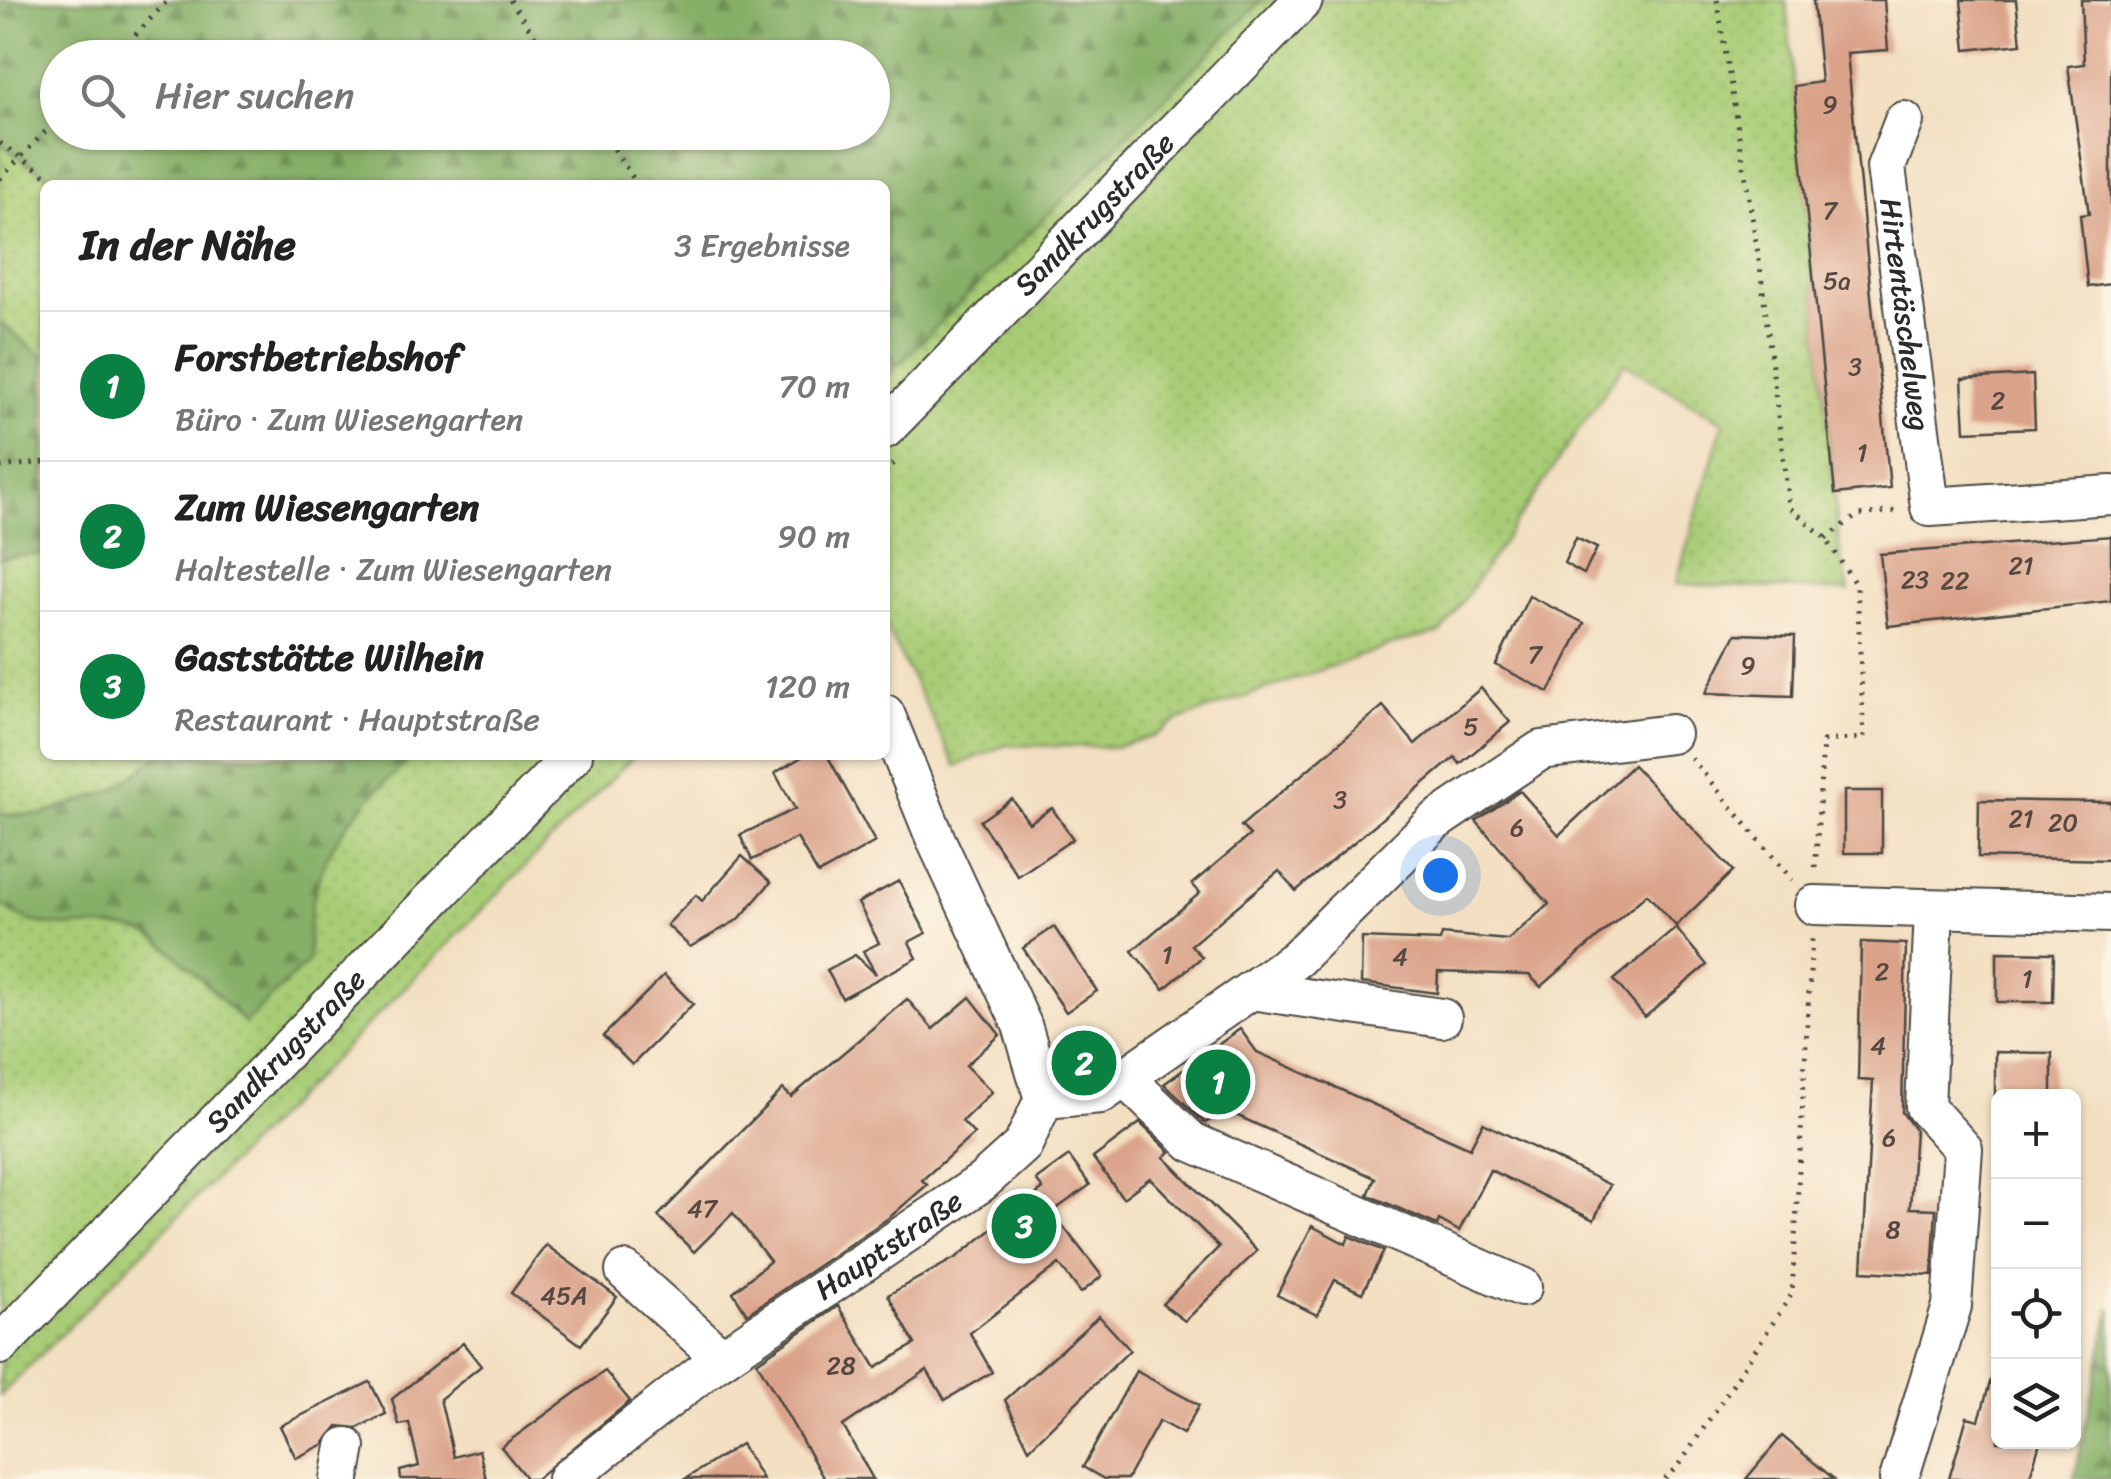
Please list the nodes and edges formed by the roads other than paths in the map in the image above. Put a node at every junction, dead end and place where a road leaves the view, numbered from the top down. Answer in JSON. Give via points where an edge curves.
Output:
{"nodes":[{"id":1,"x":1303,"y":0,"type":"edge"},
{"id":2,"x":1904,"y":121,"type":"dead end"},
{"id":3,"x":890,"y":423,"type":"edge"},
{"id":4,"x":2111,"y":495,"type":"edge"},
{"id":5,"x":890,"y":725,"type":"edge"},
{"id":6,"x":1671,"y":734,"type":"road end"},
{"id":7,"x":568,"y":760,"type":"edge"},
{"id":8,"x":1814,"y":905,"type":"road end"},
{"id":9,"x":1934,"y":910,"type":"junction"},
{"id":10,"x":2111,"y":913,"type":"edge"},
{"id":11,"x":1251,"y":990,"type":"junction"},
{"id":12,"x":1442,"y":1018,"type":"dead end"},
{"id":13,"x":1125,"y":1078,"type":"junction"},
{"id":14,"x":1044,"y":1099,"type":"junction"},
{"id":15,"x":625,"y":1271,"type":"dead end"},
{"id":16,"x":1522,"y":1287,"type":"dead end"},
{"id":17,"x":0,"y":1345,"type":"edge"},
{"id":18,"x":722,"y":1358,"type":"junction"},
{"id":19,"x":567,"y":1479,"type":"edge"},
{"id":20,"x":1898,"y":1479,"type":"edge"}],
"edges":[{"from":1,"to":3,"type":"street","name":"Sandkrugstraße"},
{"from":2,"to":4,"type":"street","name":"Hirtentäschelweg","via":[[1886,166],[1930,508]]},
{"from":5,"to":14,"type":"street","via":[[1022,1025]]},
{"from":6,"to":11,"type":"street","via":[[1541,750],[1434,822],[1296,959]]},
{"from":7,"to":17,"type":"street","name":"Sandkrugstraße"},
{"from":8,"to":9,"type":"street"},
{"from":9,"to":10,"type":"street"},
{"from":9,"to":20,"type":"street","via":[[1925,1106],[1962,1149],[1952,1306]]},
{"from":11,"to":12,"type":"street"},
{"from":11,"to":13,"type":"street"},
{"from":13,"to":14,"type":"street","via":[[1102,1094]]},
{"from":13,"to":16,"type":"street","via":[[1192,1142]]},
{"from":14,"to":18,"type":"street","name":"Hauptstraße","via":[[1022,1145],[982,1182]]},
{"from":15,"to":18,"type":"street"},
{"from":18,"to":19,"type":"street","name":"Hauptstraße"}]}
